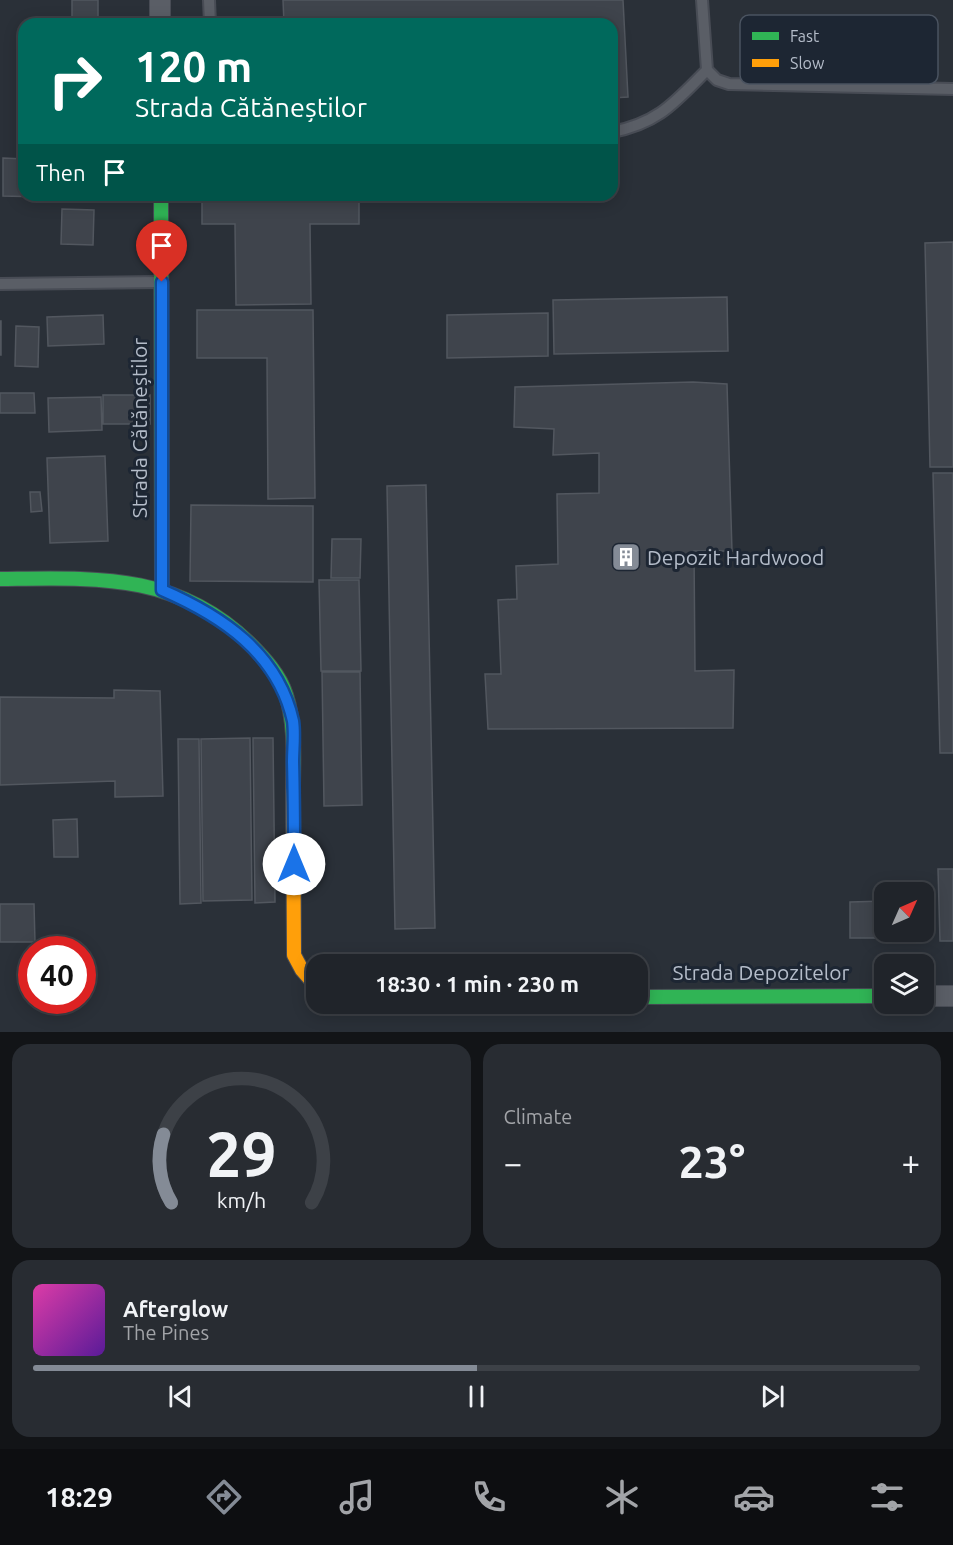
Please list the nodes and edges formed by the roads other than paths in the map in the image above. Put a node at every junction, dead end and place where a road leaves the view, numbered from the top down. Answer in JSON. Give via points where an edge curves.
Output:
{"nodes":[{"id":1,"x":160,"y":0,"type":"edge"},
{"id":2,"x":209,"y":0,"type":"edge"},
{"id":3,"x":702,"y":0,"type":"edge"},
{"id":4,"x":160,"y":18,"type":"edge"},
{"id":5,"x":210,"y":18,"type":"edge"},
{"id":6,"x":706,"y":70,"type":"junction"},
{"id":7,"x":953,"y":89,"type":"edge"},
{"id":8,"x":618,"y":131,"type":"edge"},
{"id":9,"x":161,"y":201,"type":"edge"},
{"id":10,"x":162,"y":282,"type":"junction"},
{"id":11,"x":0,"y":285,"type":"edge"},
{"id":12,"x":0,"y":579,"type":"edge"},
{"id":13,"x":162,"y":590,"type":"junction"},
{"id":14,"x":306,"y":975,"type":"edge"},
{"id":15,"x":874,"y":996,"type":"edge"},
{"id":16,"x":934,"y":996,"type":"edge"},
{"id":17,"x":953,"y":996,"type":"edge"},
{"id":18,"x":648,"y":997,"type":"edge"}],
"edges":[{"from":1,"to":4,"type":"street"},
{"from":2,"to":5,"type":"lane"},
{"from":3,"to":6,"type":"lane"},
{"from":6,"to":7,"type":"lane","via":[[729,84]]},
{"from":6,"to":8,"type":"lane","via":[[664,113]]},
{"from":9,"to":10,"type":"street","name":"Strada Cătăneștilor"},
{"from":10,"to":11,"type":"lane"},
{"from":10,"to":13,"type":"street","name":"Strada Cătăneștilor"},
{"from":12,"to":13,"type":"street","via":[[114,581]]},
{"from":13,"to":14,"type":"street","via":[[193,603],[233,628],[266,661],[284,690],[293,723],[294,956]]},
{"from":15,"to":18,"type":"street","name":"Strada Depozitelor"},
{"from":16,"to":17,"type":"street"}]}
